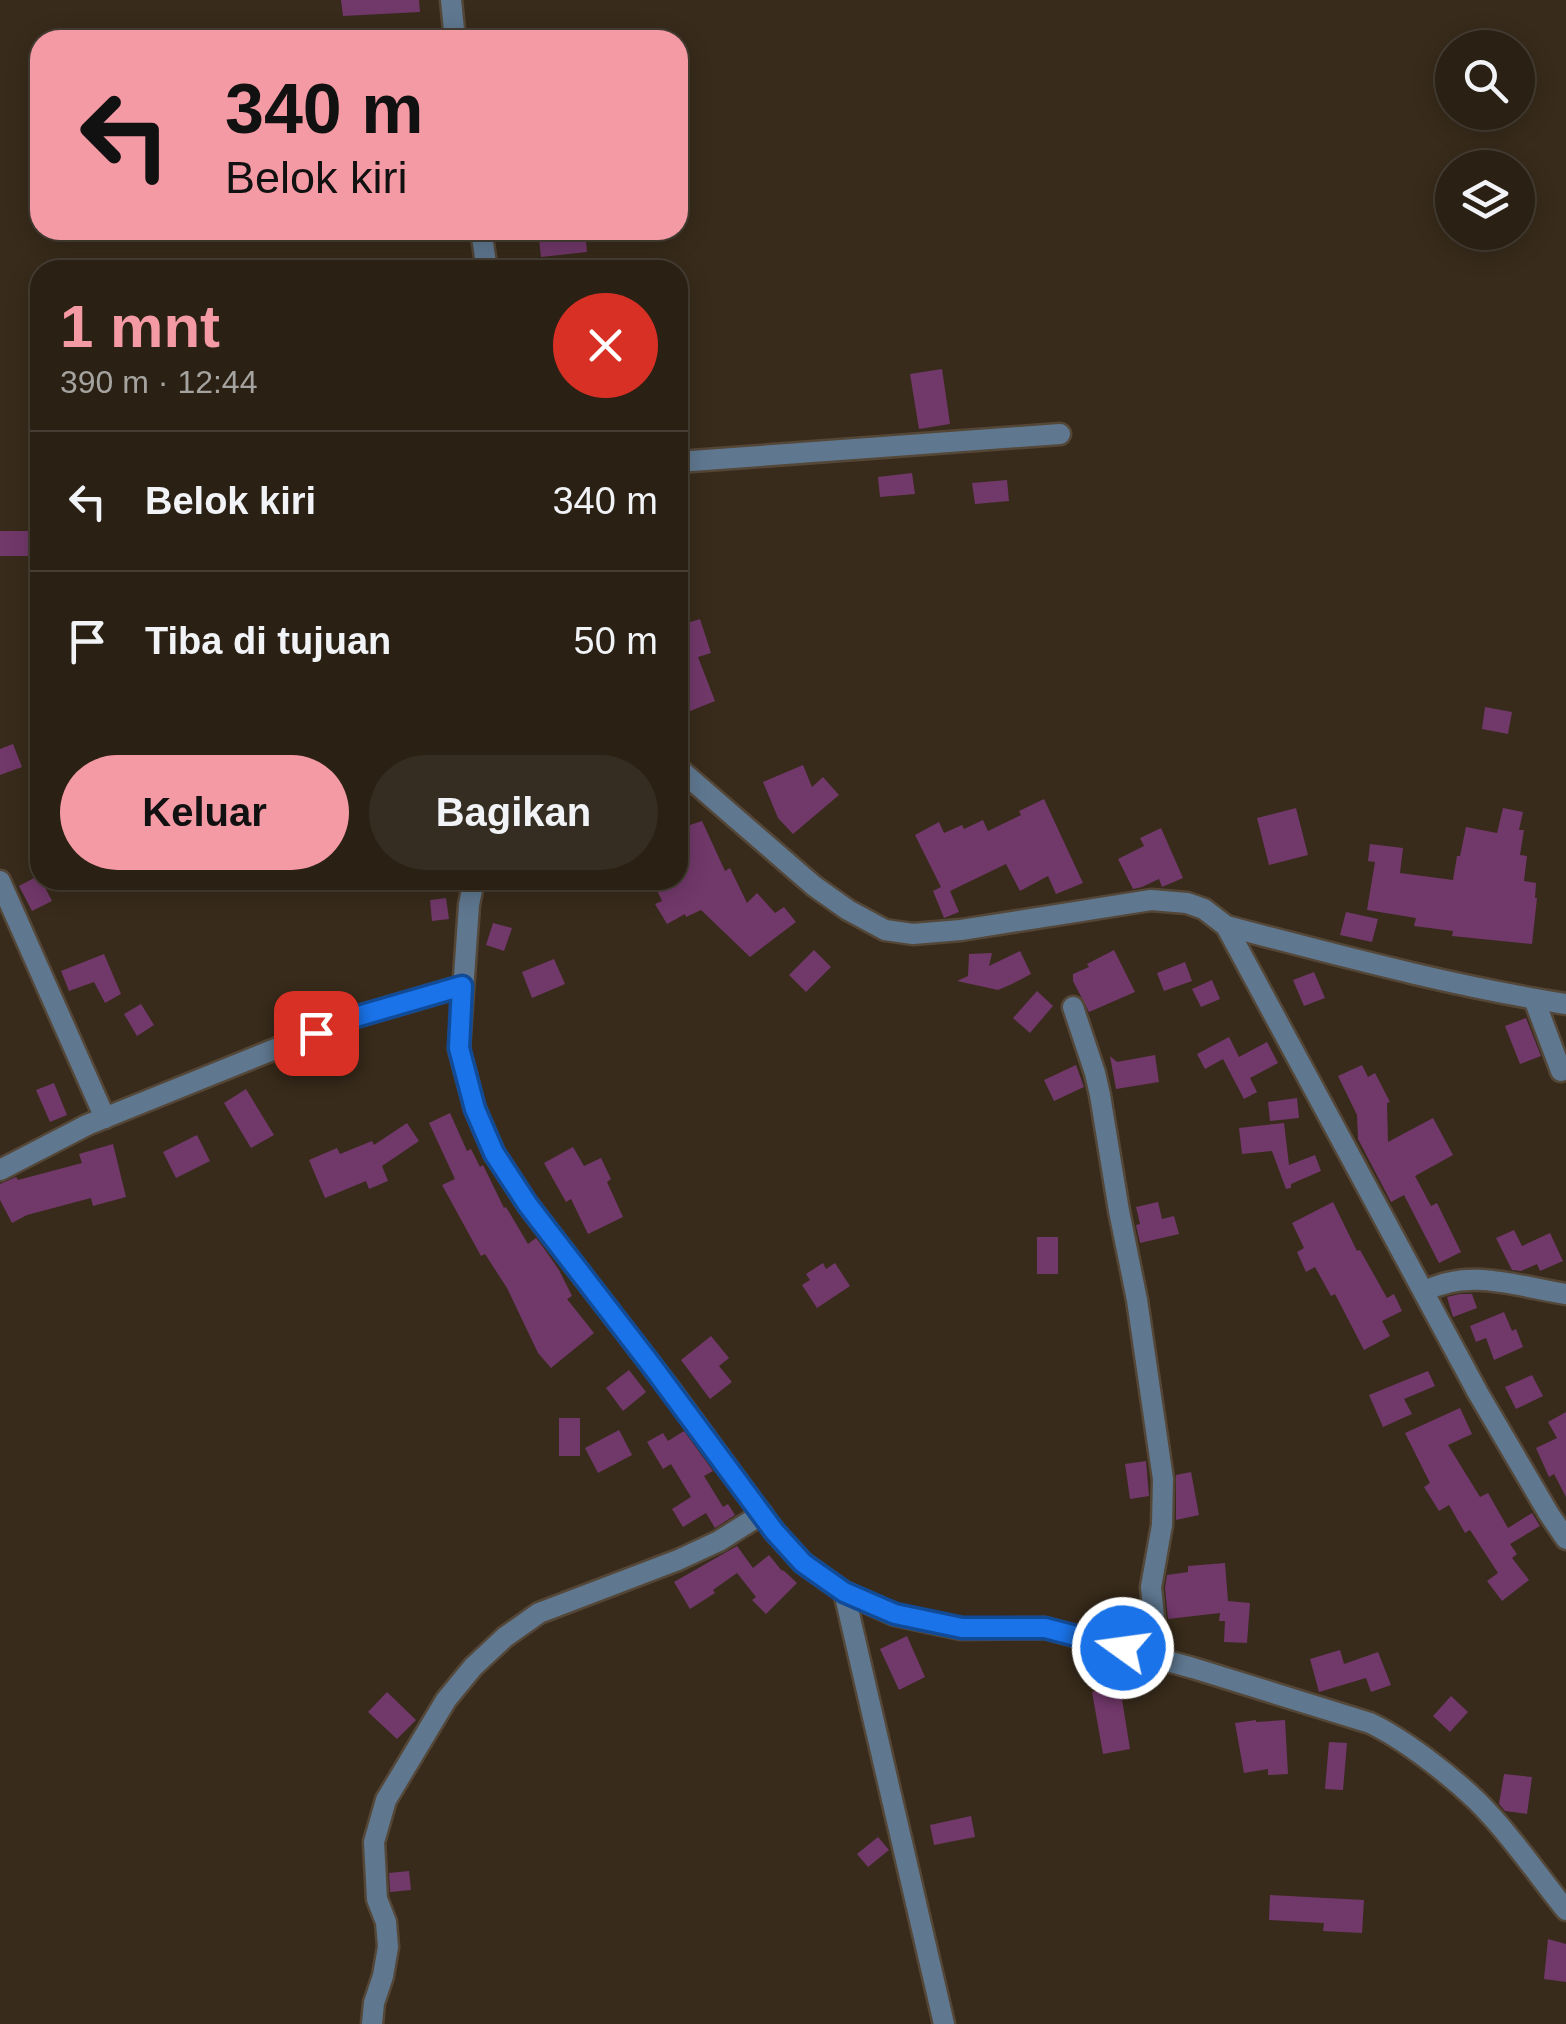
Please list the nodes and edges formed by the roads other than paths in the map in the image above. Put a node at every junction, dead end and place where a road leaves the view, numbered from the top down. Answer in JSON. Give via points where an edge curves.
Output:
{"nodes":[{"id":1,"x":451,"y":0,"type":"edge"},
{"id":2,"x":455,"y":30,"type":"edge"},
{"id":3,"x":1060,"y":434,"type":"dead end"},
{"id":4,"x":688,"y":461,"type":"edge"},
{"id":5,"x":688,"y":777,"type":"edge"},
{"id":6,"x":0,"y":880,"type":"edge"},
{"id":7,"x":472,"y":890,"type":"edge"},
{"id":8,"x":1226,"y":926,"type":"junction"},
{"id":9,"x":462,"y":986,"type":"junction"},
{"id":10,"x":1534,"y":999,"type":"junction"},
{"id":11,"x":1566,"y":1004,"type":"edge"},
{"id":12,"x":1073,"y":1008,"type":"dead end"},
{"id":13,"x":1561,"y":1071,"type":"dead end"},
{"id":14,"x":105,"y":1118,"type":"junction"},
{"id":15,"x":0,"y":1170,"type":"edge"},
{"id":16,"x":1424,"y":1292,"type":"junction"},
{"id":17,"x":1566,"y":1294,"type":"edge"},
{"id":18,"x":762,"y":1514,"type":"junction"},
{"id":19,"x":1566,"y":1538,"type":"edge"},
{"id":20,"x":844,"y":1592,"type":"junction"},
{"id":21,"x":1158,"y":1658,"type":"junction"},
{"id":22,"x":1566,"y":1910,"type":"edge"},
{"id":23,"x":372,"y":2024,"type":"edge"},
{"id":24,"x":944,"y":2024,"type":"edge"}],
"edges":[{"from":1,"to":2,"type":"street"},
{"from":3,"to":4,"type":"street"},
{"from":5,"to":8,"type":"street","via":[[814,886],[885,930],[960,930],[1151,900],[1204,909]]},
{"from":6,"to":14,"type":"street"},
{"from":7,"to":9,"type":"street"},
{"from":8,"to":10,"type":"street"},
{"from":8,"to":16,"type":"street"},
{"from":9,"to":14,"type":"street","via":[[352,1018]]},
{"from":9,"to":18,"type":"street","via":[[459,1048],[494,1153]]},
{"from":10,"to":11,"type":"street"},
{"from":10,"to":13,"type":"street"},
{"from":12,"to":21,"type":"street","via":[[1100,1095],[1156,1415],[1163,1478],[1151,1587]]},
{"from":14,"to":15,"type":"street"},
{"from":16,"to":17,"type":"street","via":[[1448,1280],[1473,1279]]},
{"from":16,"to":19,"type":"street"},
{"from":18,"to":20,"type":"street","via":[[803,1563]]},
{"from":18,"to":23,"type":"street","via":[[678,1560],[539,1613],[455,1689],[386,1800],[374,1842],[388,1947]]},
{"from":20,"to":21,"type":"street","via":[[895,1614],[945,1625],[1045,1628]]},
{"from":20,"to":24,"type":"street"},
{"from":21,"to":22,"type":"street","via":[[1390,1732],[1476,1800]]}]}
